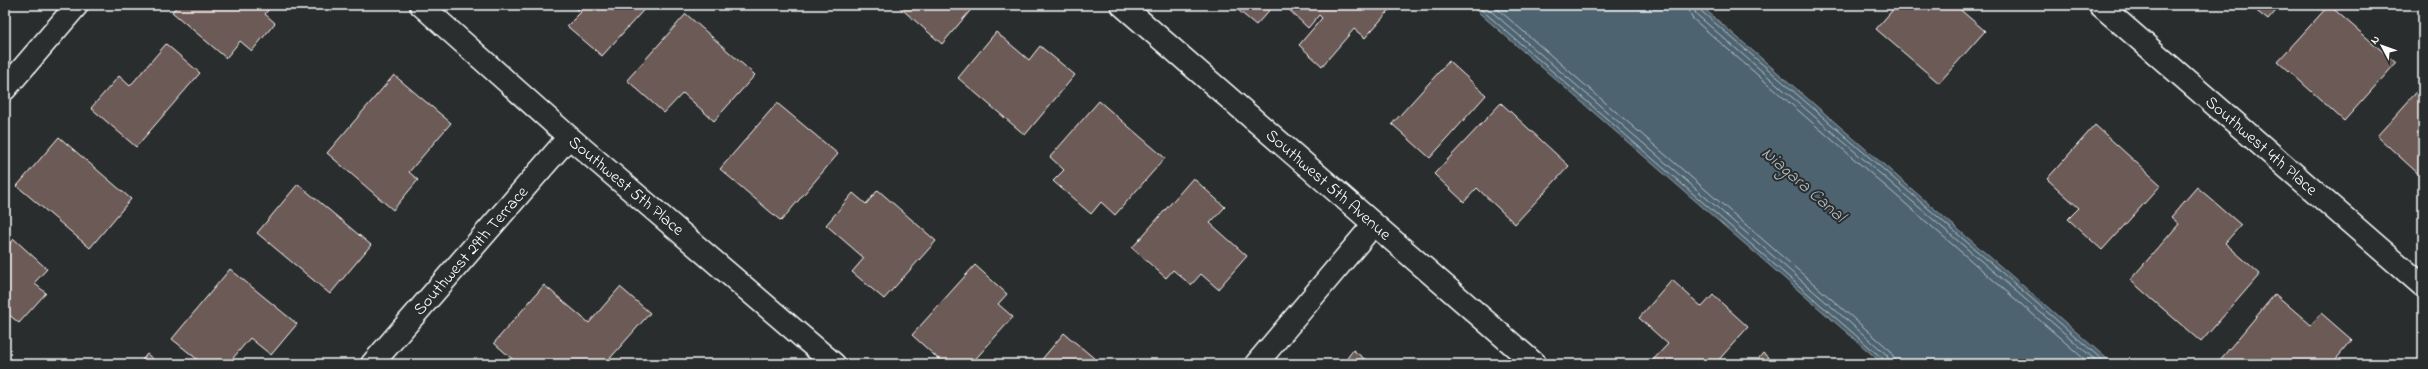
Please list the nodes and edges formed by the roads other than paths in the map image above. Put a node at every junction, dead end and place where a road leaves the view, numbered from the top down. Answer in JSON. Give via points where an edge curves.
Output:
{"nodes":[{"id":1,"x":77,"y":5,"type":"edge"},
{"id":2,"x":421,"y":5,"type":"edge"},
{"id":3,"x":1122,"y":5,"type":"edge"},
{"id":4,"x":2100,"y":5,"type":"edge"},
{"id":5,"x":5,"y":89,"type":"edge"},
{"id":6,"x":569,"y":137,"type":"junction"},
{"id":7,"x":1374,"y":224,"type":"junction"},
{"id":8,"x":2423,"y":286,"type":"edge"},
{"id":9,"x":372,"y":364,"type":"edge"},
{"id":10,"x":834,"y":364,"type":"edge"},
{"id":11,"x":1256,"y":364,"type":"edge"},
{"id":12,"x":1535,"y":364,"type":"edge"}],
"edges":[{"from":1,"to":5,"type":"street"},
{"from":2,"to":6,"type":"street","name":"Southwest 5th Place"},
{"from":3,"to":7,"type":"street","name":"Southwest 5th Avenue"},
{"from":4,"to":8,"type":"street","name":"Southwest 4th Place"},
{"from":6,"to":9,"type":"street","name":"Southwest 29th Terrace"},
{"from":6,"to":10,"type":"street","name":"Southwest 5th Place"},
{"from":7,"to":11,"type":"street"},
{"from":7,"to":12,"type":"street","name":"Southwest 5th Avenue"}]}
